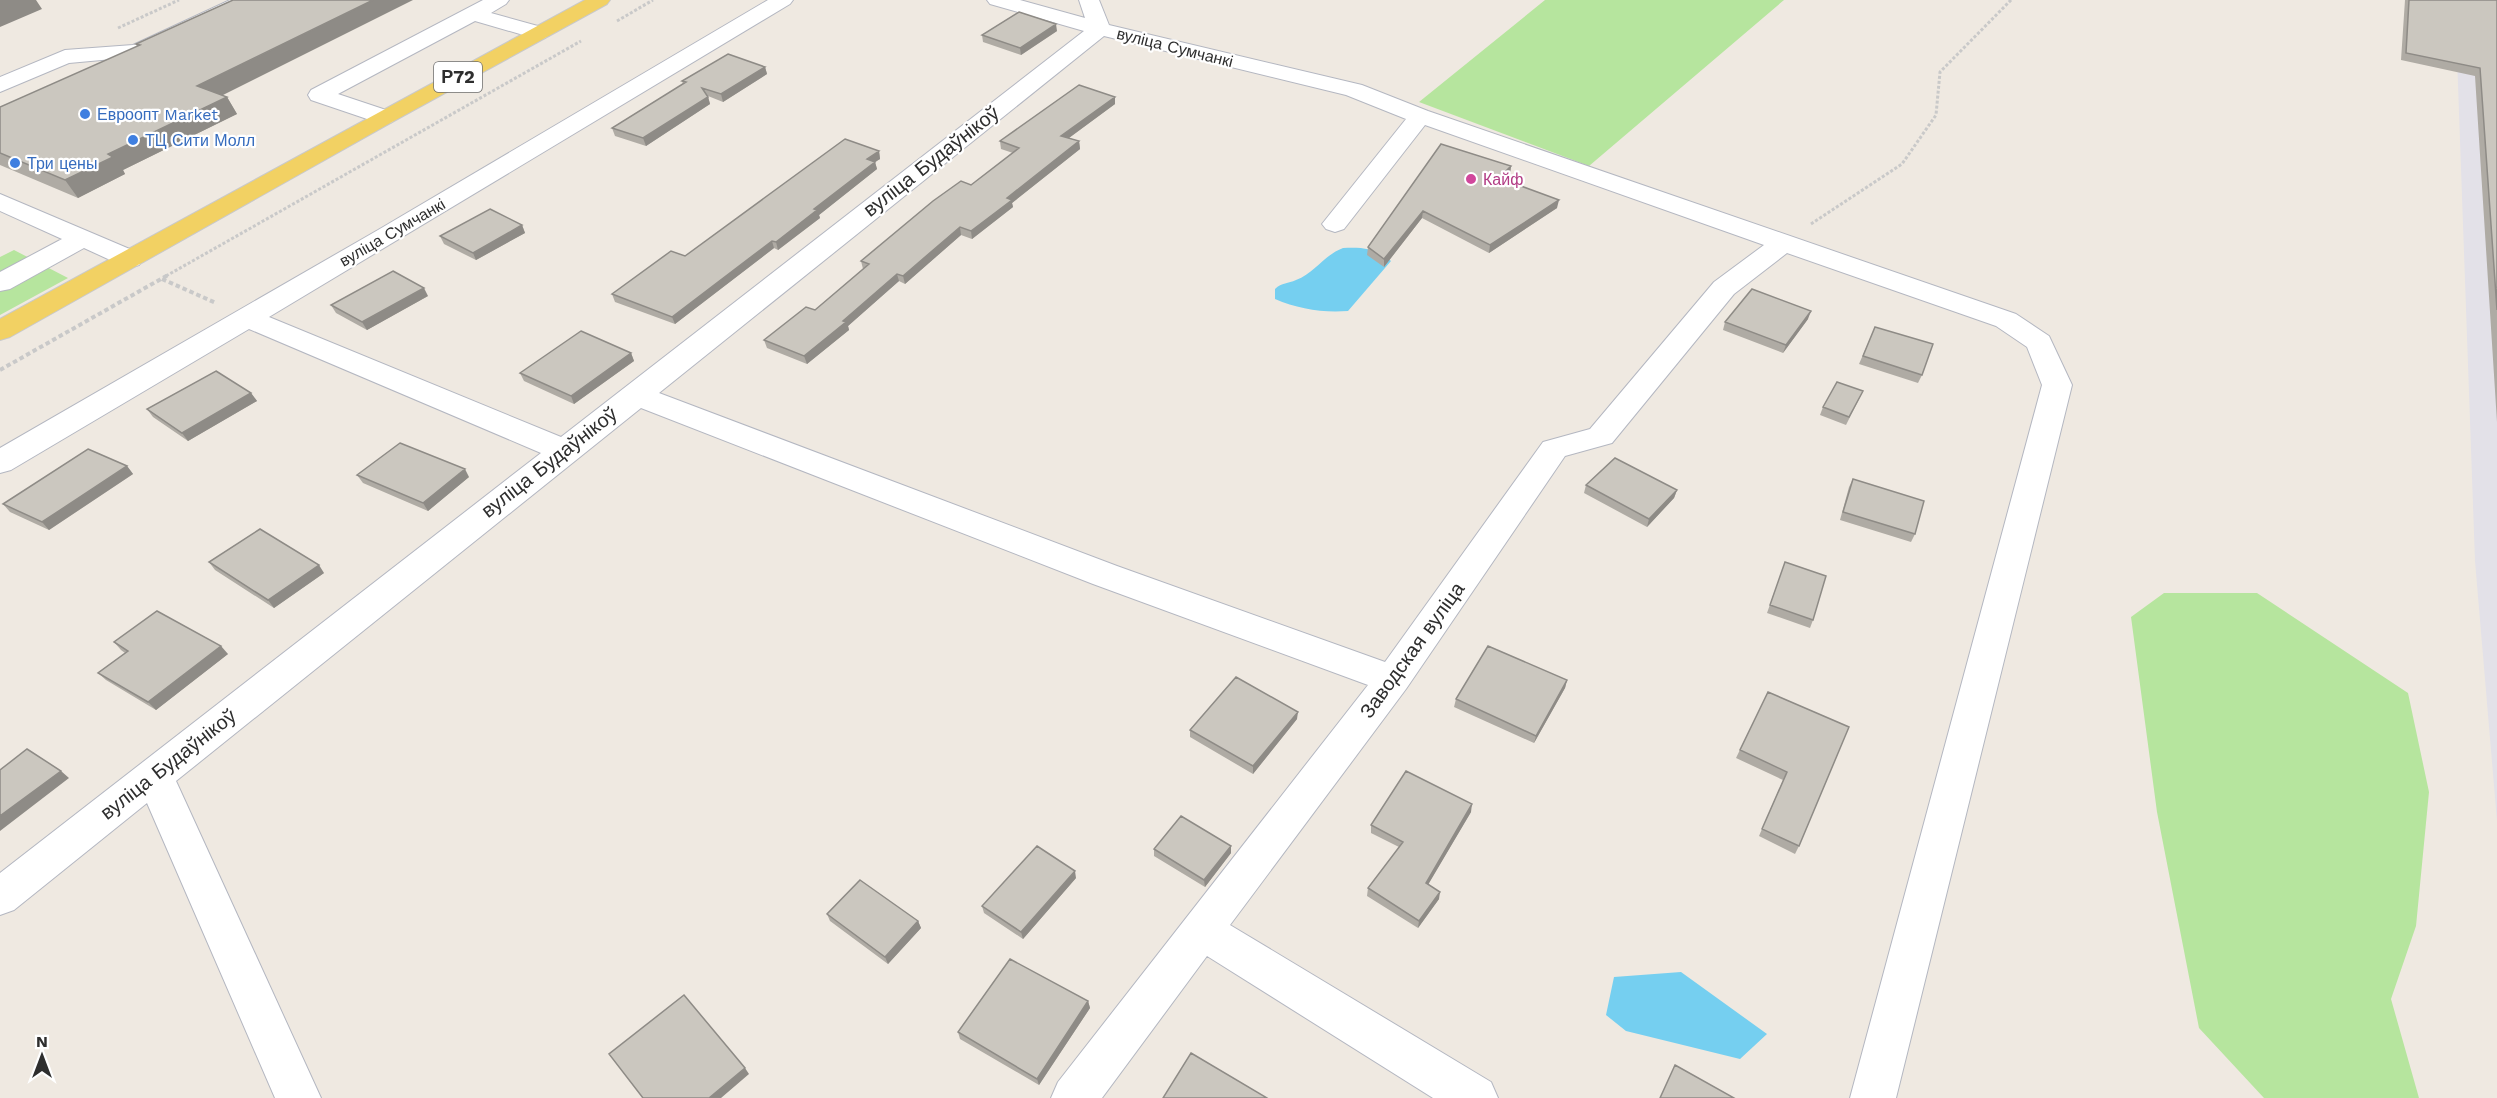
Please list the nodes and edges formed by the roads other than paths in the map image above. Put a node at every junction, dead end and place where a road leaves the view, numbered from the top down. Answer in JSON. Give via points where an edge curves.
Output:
{"nodes":[{"id":1,"x":246,"y":0,"type":"edge"},
{"id":2,"x":499,"y":0,"type":"edge"},
{"id":3,"x":600,"y":0,"type":"edge"},
{"id":4,"x":783,"y":0,"type":"edge"},
{"id":5,"x":997,"y":0,"type":"edge"},
{"id":6,"x":1089,"y":0,"type":"edge"},
{"id":7,"x":473,"y":14,"type":"junction"},
{"id":8,"x":1100,"y":29,"type":"junction"},
{"id":9,"x":537,"y":33,"type":"junction"},
{"id":10,"x":0,"y":85,"type":"edge"},
{"id":11,"x":1420,"y":116,"type":"junction"},
{"id":12,"x":384,"y":117,"type":"junction"},
{"id":13,"x":0,"y":202,"type":"edge"},
{"id":14,"x":1335,"y":225,"type":"dead end"},
{"id":15,"x":82,"y":238,"type":"junction"},
{"id":16,"x":1783,"y":243,"type":"junction"},
{"id":17,"x":130,"y":259,"type":"junction"},
{"id":18,"x":0,"y":282,"type":"edge"},
{"id":19,"x":246,"y":317,"type":"junction"},
{"id":20,"x":0,"y":331,"type":"edge"},
{"id":21,"x":634,"y":394,"type":"junction"},
{"id":22,"x":563,"y":450,"type":"junction"},
{"id":23,"x":0,"y":462,"type":"edge"},
{"id":24,"x":1393,"y":679,"type":"junction"},
{"id":25,"x":154,"y":775,"type":"junction"},
{"id":26,"x":0,"y":897,"type":"edge"},
{"id":27,"x":1201,"y":930,"type":"junction"},
{"id":28,"x":298,"y":1098,"type":"edge"},
{"id":29,"x":1074,"y":1098,"type":"edge"},
{"id":30,"x":1474,"y":1098,"type":"edge"},
{"id":31,"x":1873,"y":1098,"type":"edge"}],
"edges":[{"from":1,"to":10,"type":"street","via":[[137,51],[65,57]]},
{"from":2,"to":7,"type":"street"},
{"from":3,"to":9,"type":"main road","number":"Р72"},
{"from":4,"to":19,"type":"street","name":"вуліца Сумчанкі"},
{"from":5,"to":8,"type":"street","name":"вуліца Сумчанкі"},
{"from":6,"to":8,"type":"street"},
{"from":7,"to":9,"type":"street"},
{"from":7,"to":12,"type":"street","via":[[319,95]]},
{"from":8,"to":11,"type":"street","name":"вуліца Сумчанкі","via":[[1354,90]]},
{"from":8,"to":21,"type":"street","name":"вуліца Будаўнікоў"},
{"from":9,"to":12,"type":"main road","number":"Р72"},
{"from":11,"to":14,"type":"street"},
{"from":11,"to":16,"type":"street","name":"вуліца Сумчанкі"},
{"from":12,"to":17,"type":"main road","number":"Р72"},
{"from":13,"to":15,"type":"street"},
{"from":15,"to":17,"type":"street"},
{"from":15,"to":18,"type":"street"},
{"from":16,"to":24,"type":"street","name":"Заводская вуліца","via":[[1724,288],[1601,436],[1554,450]]},
{"from":16,"to":31,"type":"street","name":"вуліца Сумчанкі","via":[[2006,320],[2039,342],[2057,385]]},
{"from":17,"to":20,"type":"main road","number":"Р72"},
{"from":19,"to":22,"type":"street"},
{"from":19,"to":23,"type":"street","name":"вуліца Сумчанкі"},
{"from":21,"to":22,"type":"street","name":"вуліца Будаўнікоў"},
{"from":21,"to":24,"type":"street","via":[[1105,575]]},
{"from":22,"to":25,"type":"street","name":"вуліца Будаўнікоў"},
{"from":24,"to":27,"type":"street","name":"Заводская вуліца"},
{"from":25,"to":26,"type":"street","name":"вуліца Будаўнікоў"},
{"from":25,"to":28,"type":"street"},
{"from":27,"to":29,"type":"street","name":"Заводская вуліца"},
{"from":27,"to":30,"type":"street"}]}
